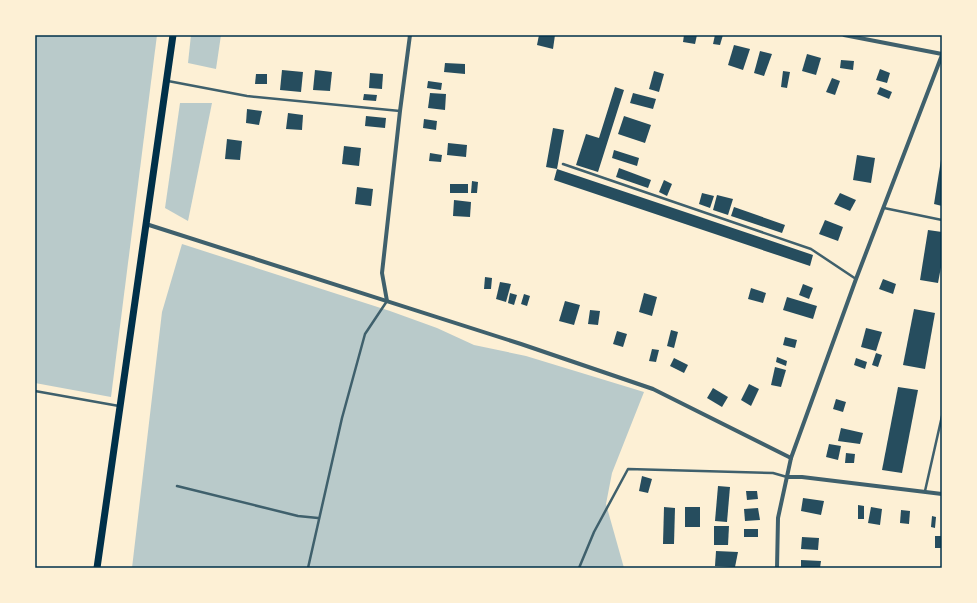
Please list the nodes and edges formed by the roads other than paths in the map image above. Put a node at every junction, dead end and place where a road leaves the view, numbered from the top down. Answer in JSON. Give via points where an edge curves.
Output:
{"nodes":[{"id":1,"x":172,"y":35,"type":"edge"},
{"id":2,"x":410,"y":35,"type":"edge"},
{"id":3,"x":844,"y":35,"type":"edge"},
{"id":4,"x":942,"y":54,"type":"edge"},
{"id":5,"x":166,"y":81,"type":"junction"},
{"id":6,"x":400,"y":111,"type":"junction"},
{"id":7,"x":563,"y":164,"type":"dead end"},
{"id":8,"x":884,"y":208,"type":"junction"},
{"id":9,"x":942,"y":220,"type":"edge"},
{"id":10,"x":146,"y":224,"type":"junction"},
{"id":11,"x":856,"y":279,"type":"junction"},
{"id":12,"x":387,"y":301,"type":"junction"},
{"id":13,"x":35,"y":391,"type":"edge"},
{"id":14,"x":120,"y":406,"type":"junction"},
{"id":15,"x":942,"y":416,"type":"edge"},
{"id":16,"x":792,"y":458,"type":"junction"},
{"id":17,"x":788,"y":477,"type":"junction"},
{"id":18,"x":177,"y":486,"type":"dead end"},
{"id":19,"x":925,"y":491,"type":"junction"},
{"id":20,"x":942,"y":494,"type":"edge"},
{"id":21,"x":318,"y":518,"type":"junction"},
{"id":22,"x":98,"y":568,"type":"edge"},
{"id":23,"x":308,"y":568,"type":"edge"},
{"id":24,"x":579,"y":568,"type":"edge"},
{"id":25,"x":777,"y":568,"type":"edge"}],
"edges":[{"from":1,"to":5,"type":"main road"},
{"from":2,"to":6,"type":"street"},
{"from":3,"to":4,"type":"street"},
{"from":4,"to":8,"type":"street"},
{"from":5,"to":6,"type":"lane","via":[[247,96]]},
{"from":5,"to":10,"type":"main road"},
{"from":6,"to":12,"type":"street","via":[[382,273]]},
{"from":7,"to":11,"type":"lane","via":[[811,249]]},
{"from":8,"to":9,"type":"lane"},
{"from":8,"to":11,"type":"street"},
{"from":10,"to":12,"type":"street"},
{"from":10,"to":14,"type":"main road"},
{"from":11,"to":16,"type":"street"},
{"from":12,"to":16,"type":"street","via":[[653,389]]},
{"from":12,"to":21,"type":"lane","via":[[365,334]]},
{"from":13,"to":14,"type":"lane"},
{"from":14,"to":22,"type":"main road"},
{"from":15,"to":19,"type":"lane"},
{"from":16,"to":17,"type":"street"},
{"from":17,"to":19,"type":"street"},
{"from":17,"to":24,"type":"lane","via":[[773,473],[628,469],[594,532]]},
{"from":17,"to":25,"type":"street","via":[[778,518]]},
{"from":18,"to":21,"type":"lane","via":[[298,516]]},
{"from":19,"to":20,"type":"street"},
{"from":21,"to":23,"type":"lane"}]}
